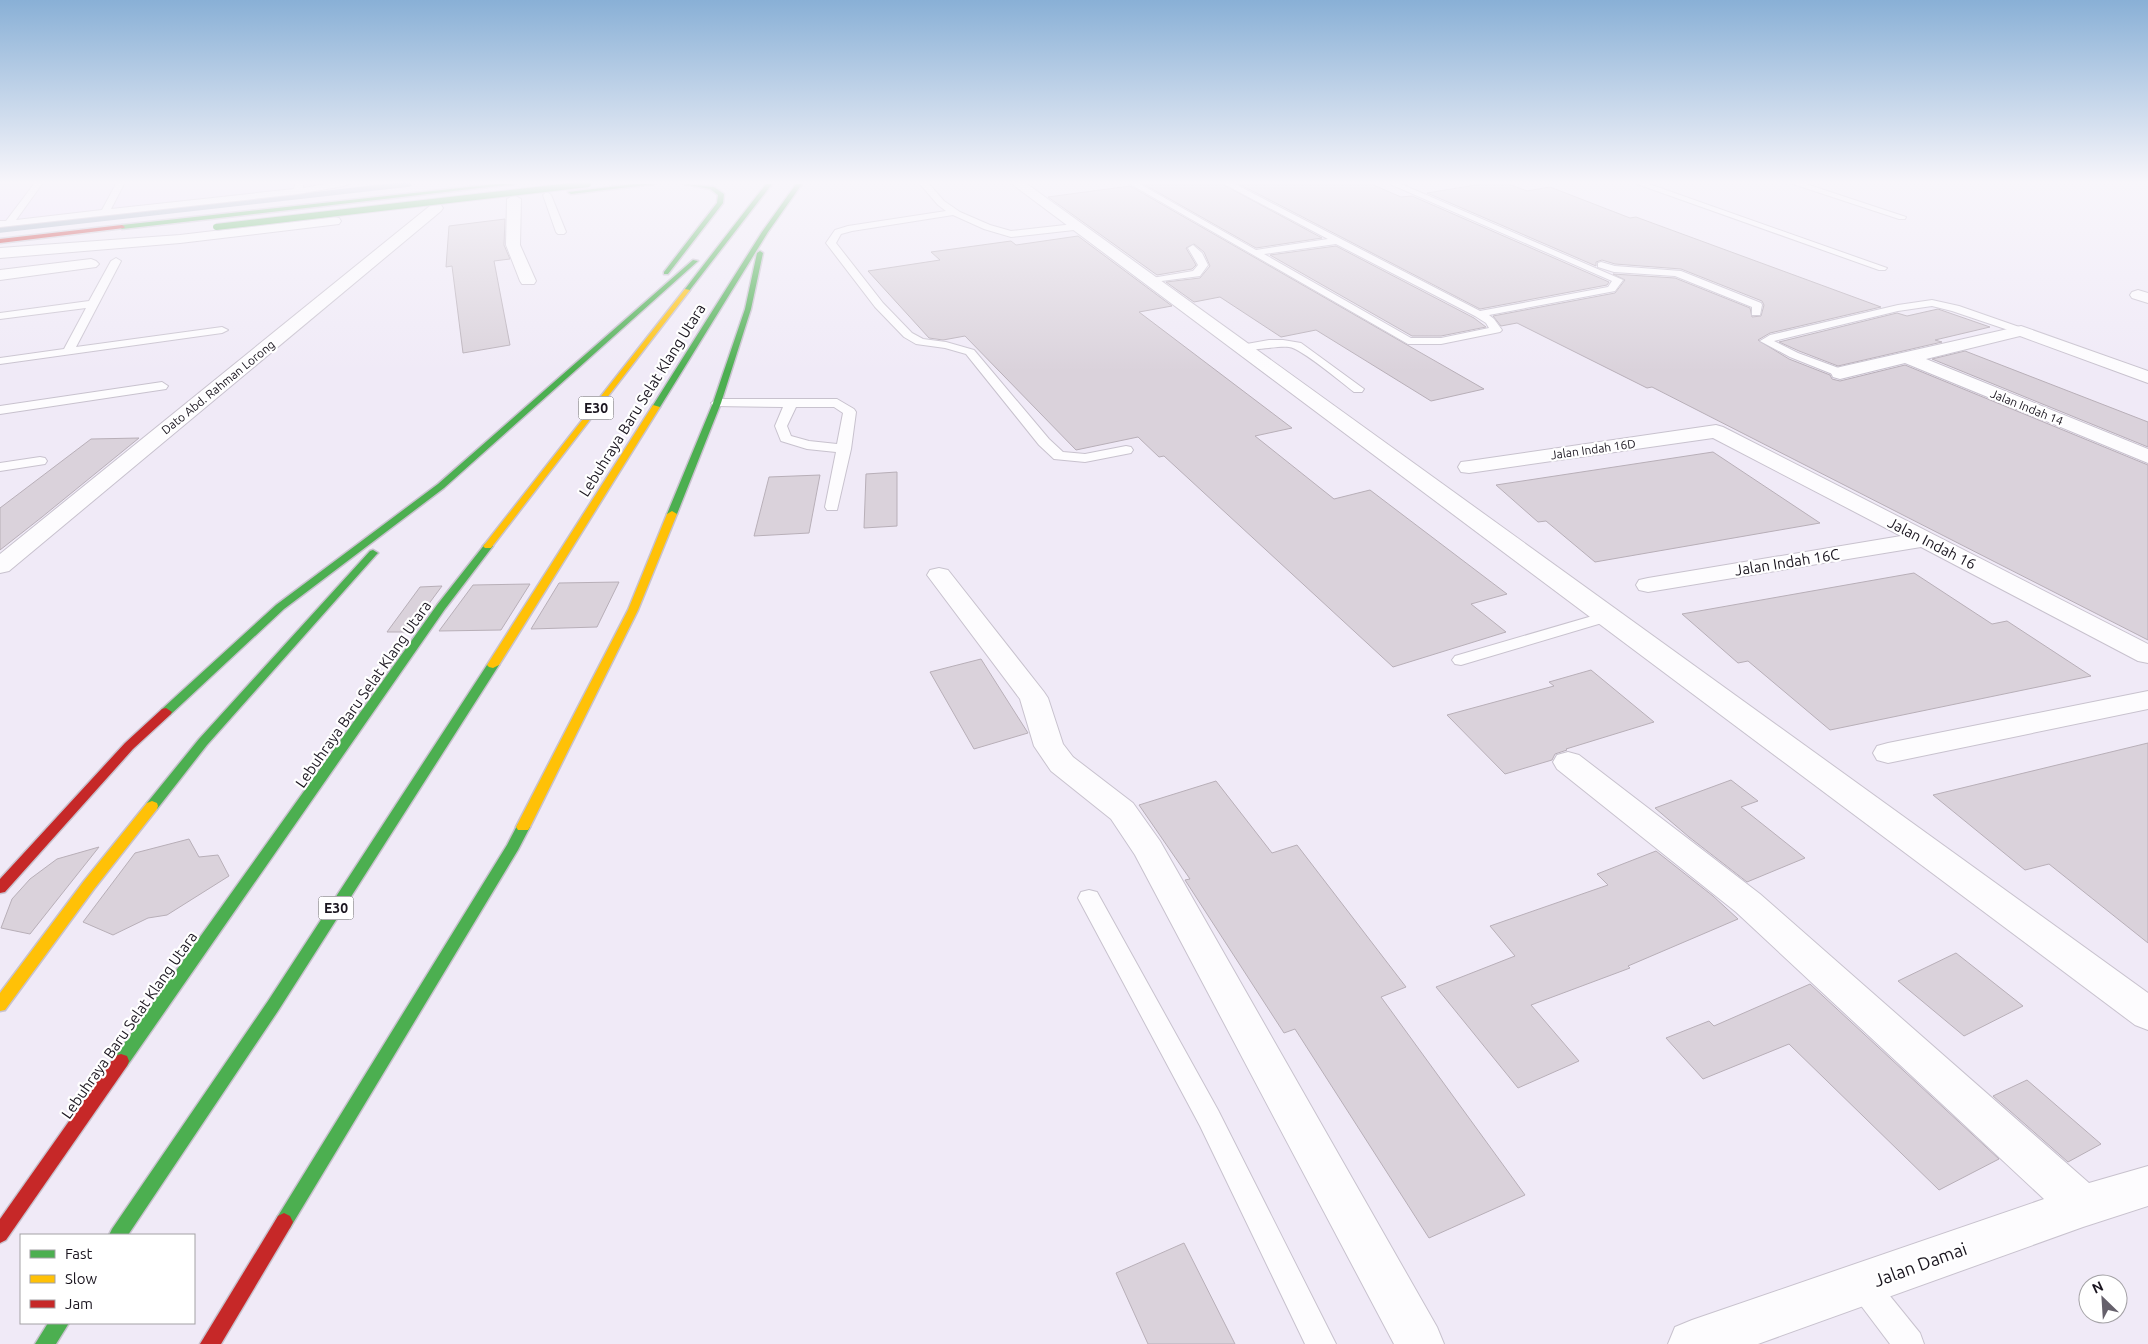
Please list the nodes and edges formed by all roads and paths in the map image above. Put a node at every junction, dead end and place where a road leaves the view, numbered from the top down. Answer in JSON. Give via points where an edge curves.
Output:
{"nodes":[{"id":1,"x":52,"y":247,"type":"edge"},
{"id":2,"x":81,"y":247,"type":"edge"},
{"id":3,"x":234,"y":247,"type":"edge"},
{"id":4,"x":389,"y":247,"type":"edge"},
{"id":5,"x":514,"y":247,"type":"edge"},
{"id":6,"x":687,"y":247,"type":"edge"},
{"id":7,"x":711,"y":247,"type":"edge"},
{"id":8,"x":721,"y":247,"type":"edge"},
{"id":9,"x":756,"y":247,"type":"edge"},
{"id":10,"x":763,"y":247,"type":"edge"},
{"id":11,"x":834,"y":247,"type":"edge"},
{"id":12,"x":1102,"y":247,"type":"edge"},
{"id":13,"x":1243,"y":247,"type":"edge"},
{"id":14,"x":1294,"y":247,"type":"edge"},
{"id":15,"x":1349,"y":247,"type":"edge"},
{"id":16,"x":1540,"y":247,"type":"edge"},
{"id":17,"x":1555,"y":247,"type":"edge"},
{"id":18,"x":1821,"y":247,"type":"edge"},
{"id":19,"x":1193,"y":248,"type":"dead end"},
{"id":20,"x":0,"y":253,"type":"edge"},
{"id":21,"x":1254,"y":253,"type":"junction"},
{"id":22,"x":165,"y":255,"type":"dead end"},
{"id":23,"x":135,"y":258,"type":"dead end"},
{"id":24,"x":116,"y":261,"type":"junction"},
{"id":25,"x":1882,"y":268,"type":"dead end"},
{"id":26,"x":0,"y":275,"type":"edge"},
{"id":27,"x":528,"y":281,"type":"dead end"},
{"id":28,"x":1150,"y":281,"type":"junction"},
{"id":29,"x":93,"y":304,"type":"junction"},
{"id":30,"x":1756,"y":313,"type":"dead end"},
{"id":31,"x":1479,"y":314,"type":"junction"},
{"id":32,"x":633,"y":315,"type":"junction"},
{"id":33,"x":0,"y":316,"type":"edge"},
{"id":34,"x":222,"y":330,"type":"dead end"},
{"id":35,"x":2022,"y":331,"type":"junction"},
{"id":36,"x":1241,"y":348,"type":"junction"},
{"id":37,"x":68,"y":351,"type":"junction"},
{"id":38,"x":1906,"y":357,"type":"junction"},
{"id":39,"x":0,"y":361,"type":"edge"},
{"id":40,"x":1840,"y":373,"type":"joint"},
{"id":41,"x":2148,"y":377,"type":"edge"},
{"id":42,"x":162,"y":386,"type":"dead end"},
{"id":43,"x":1358,"y":389,"type":"dead end"},
{"id":44,"x":717,"y":403,"type":"junction"},
{"id":45,"x":791,"y":403,"type":"junction"},
{"id":46,"x":0,"y":410,"type":"edge"},
{"id":47,"x":1716,"y":430,"type":"joint"},
{"id":48,"x":844,"y":449,"type":"junction"},
{"id":49,"x":1126,"y":450,"type":"dead end"},
{"id":50,"x":2148,"y":457,"type":"edge"},
{"id":51,"x":40,"y":461,"type":"dead end"},
{"id":52,"x":0,"y":467,"type":"edge"},
{"id":53,"x":1469,"y":467,"type":"dead end"},
{"id":54,"x":832,"y":508,"type":"dead end"},
{"id":55,"x":409,"y":512,"type":"junction"},
{"id":56,"x":1925,"y":539,"type":"junction"},
{"id":57,"x":0,"y":566,"type":"edge"},
{"id":58,"x":939,"y":575,"type":"dead end"},
{"id":59,"x":1648,"y":585,"type":"dead end"},
{"id":60,"x":1606,"y":617,"type":"junction"},
{"id":61,"x":2148,"y":655,"type":"edge"},
{"id":62,"x":1461,"y":660,"type":"dead end"},
{"id":63,"x":2148,"y":700,"type":"edge"},
{"id":64,"x":1888,"y":753,"type":"dead end"},
{"id":65,"x":1568,"y":762,"type":"dead end"},
{"id":66,"x":0,"y":888,"type":"edge"},
{"id":67,"x":1089,"y":898,"type":"dead end"},
{"id":68,"x":0,"y":1006,"type":"edge"},
{"id":69,"x":2148,"y":1014,"type":"edge"},
{"id":70,"x":2148,"y":1186,"type":"edge"},
{"id":71,"x":2083,"y":1206,"type":"junction"},
{"id":72,"x":0,"y":1234,"type":"edge"},
{"id":73,"x":119,"y":1234,"type":"edge"},
{"id":74,"x":1863,"y":1285,"type":"junction"},
{"id":75,"x":58,"y":1324,"type":"edge"},
{"id":76,"x":45,"y":1344,"type":"edge"},
{"id":77,"x":210,"y":1344,"type":"edge"},
{"id":78,"x":1321,"y":1344,"type":"edge"},
{"id":79,"x":1420,"y":1344,"type":"edge"},
{"id":80,"x":1692,"y":1344,"type":"edge"},
{"id":81,"x":1909,"y":1344,"type":"edge"}],
"edges":[{"from":1,"to":20,"type":"main road","bridge":true},
{"from":2,"to":20,"type":"street"},
{"from":3,"to":22,"type":"street"},
{"from":4,"to":57,"type":"street","name":"Dato Abd. Rahman Lorong"},
{"from":5,"to":27,"type":"street"},
{"from":6,"to":32,"type":"main road"},
{"from":7,"to":32,"type":"main road"},
{"from":8,"to":72,"type":"main road","name":"Lebuhraya Baru Selat Klang Utara","number":"E30","via":[[441,607]]},
{"from":9,"to":73,"type":"main road","name":"Lebuhraya Baru Selat Klang Utara","number":"E30","via":[[529,610],[273,1006]]},
{"from":10,"to":44,"type":"main road","via":[[748,309]]},
{"from":11,"to":49,"type":"lane","via":[[879,305],[908,335],[920,342],[970,352],[1059,456],[1085,458]]},
{"from":12,"to":28,"type":"street"},
{"from":13,"to":21,"type":"lane"},
{"from":14,"to":21,"type":"lane"},
{"from":15,"to":31,"type":"lane"},
{"from":16,"to":31,"type":"lane","via":[[1618,280],[1611,290]]},
{"from":17,"to":30,"type":"lane","via":[[1614,269],[1677,273],[1757,305]]},
{"from":18,"to":25,"type":"lane"},
{"from":19,"to":28,"type":"lane","via":[[1203,265],[1196,274]]},
{"from":21,"to":31,"type":"lane","via":[[1408,341],[1422,343],[1496,330]]},
{"from":23,"to":24,"type":"street"},
{"from":24,"to":26,"type":"street"},
{"from":24,"to":29,"type":"lane"},
{"from":28,"to":36,"type":"street"},
{"from":29,"to":33,"type":"lane"},
{"from":29,"to":37,"type":"lane"},
{"from":32,"to":55,"type":"main road"},
{"from":34,"to":37,"type":"lane"},
{"from":35,"to":38,"type":"street"},
{"from":35,"to":40,"type":"lane","via":[[1932,303],[1898,308],[1766,341],[1794,356]]},
{"from":35,"to":41,"type":"street"},
{"from":36,"to":43,"type":"lane","via":[[1285,342],[1297,345]]},
{"from":36,"to":60,"type":"street"},
{"from":37,"to":39,"type":"lane"},
{"from":38,"to":40,"type":"street"},
{"from":38,"to":50,"type":"street","name":"Jalan Indah 14"},
{"from":42,"to":46,"type":"lane"},
{"from":44,"to":45,"type":"lane"},
{"from":44,"to":77,"type":"main road","via":[[633,610],[513,847]]},
{"from":45,"to":48,"type":"lane","via":[[781,426],[786,438],[807,445]]},
{"from":45,"to":48,"type":"lane","via":[[837,403],[846,407],[850,412]]},
{"from":47,"to":53,"type":"street","name":"Jalan Indah 16D"},
{"from":47,"to":56,"type":"street","name":"Jalan Indah 16"},
{"from":48,"to":54,"type":"lane"},
{"from":51,"to":52,"type":"lane"},
{"from":55,"to":66,"type":"main road","via":[[280,607],[129,746]]},
{"from":55,"to":68,"type":"main road","via":[[203,742],[89,885]]},
{"from":56,"to":59,"type":"street","name":"Jalan Indah 16C"},
{"from":56,"to":61,"type":"street","name":"Jalan Indah 16"},
{"from":58,"to":79,"type":"street","via":[[1034,698],[1049,746],[1062,764],[1122,810],[1148,850]]},
{"from":60,"to":62,"type":"lane"},
{"from":60,"to":69,"type":"street"},
{"from":63,"to":64,"type":"street"},
{"from":65,"to":71,"type":"street","via":[[1748,903]]},
{"from":67,"to":78,"type":"lane","via":[[1209,1118]]},
{"from":70,"to":71,"type":"street","name":"Jalan Damai"},
{"from":71,"to":74,"type":"street","name":"Jalan Damai"},
{"from":74,"to":80,"type":"street","name":"Jalan Damai"},
{"from":74,"to":81,"type":"lane"},
{"from":75,"to":76,"type":"main road"}]}
